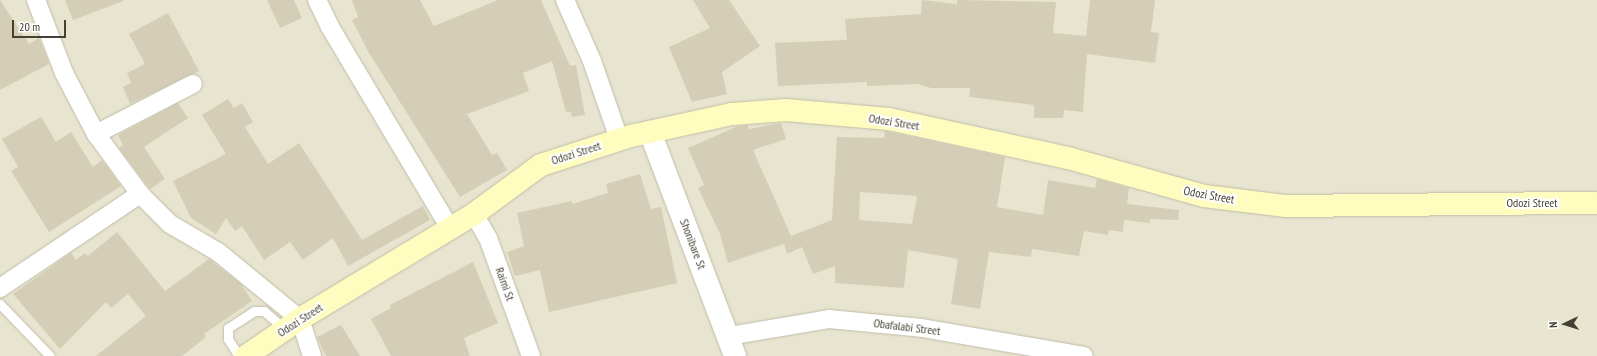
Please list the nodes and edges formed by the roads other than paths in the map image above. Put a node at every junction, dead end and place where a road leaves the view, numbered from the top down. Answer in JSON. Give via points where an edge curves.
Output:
{"nodes":[{"id":1,"x":36,"y":0,"type":"edge"},
{"id":2,"x":317,"y":0,"type":"edge"},
{"id":3,"x":564,"y":0,"type":"edge"},
{"id":4,"x":193,"y":84,"type":"dead end"},
{"id":5,"x":650,"y":132,"type":"junction"},
{"id":6,"x":96,"y":134,"type":"junction"},
{"id":7,"x":619,"y":139,"type":"junction"},
{"id":8,"x":140,"y":194,"type":"junction"},
{"id":9,"x":1597,"y":202,"type":"edge"},
{"id":10,"x":474,"y":214,"type":"junction"},
{"id":11,"x":450,"y":228,"type":"junction"},
{"id":12,"x":0,"y":288,"type":"edge"},
{"id":13,"x":0,"y":304,"type":"edge"},
{"id":14,"x":292,"y":324,"type":"junction"},
{"id":15,"x":732,"y":346,"type":"edge"},
{"id":16,"x":50,"y":356,"type":"edge"},
{"id":17,"x":239,"y":356,"type":"edge"},
{"id":18,"x":246,"y":356,"type":"edge"},
{"id":19,"x":312,"y":356,"type":"edge"},
{"id":20,"x":531,"y":356,"type":"edge"},
{"id":21,"x":1084,"y":356,"type":"edge"}],
"edges":[{"from":1,"to":6,"type":"street","via":[[64,73]]},
{"from":2,"to":11,"type":"street","via":[[330,27]]},
{"from":3,"to":7,"type":"street","via":[[592,61]]},
{"from":4,"to":6,"type":"street"},
{"from":5,"to":7,"type":"main road","name":"Odozi Street"},
{"from":5,"to":9,"type":"main road","name":"Odozi Street","via":[[732,114],[786,110],[889,119],[1068,158],[1204,196],[1286,206]]},
{"from":5,"to":15,"type":"street","name":"Shonibare St"},
{"from":6,"to":8,"type":"street"},
{"from":7,"to":10,"type":"main road","name":"Odozi Street","via":[[541,165]]},
{"from":8,"to":12,"type":"street"},
{"from":8,"to":14,"type":"street","via":[[170,224],[218,252]]},
{"from":10,"to":11,"type":"main road","name":"Odozi Street"},
{"from":10,"to":20,"type":"street","name":"Raimi St","via":[[488,238]]},
{"from":11,"to":14,"type":"main road","name":"Odozi Street"},
{"from":13,"to":16,"type":"lane"},
{"from":14,"to":17,"type":"lane","via":[[264,311],[254,310],[228,328],[228,339]]},
{"from":14,"to":18,"type":"main road","name":"Odozi Street"},
{"from":14,"to":19,"type":"street"},
{"from":15,"to":21,"type":"street","name":"Obafalabi Street","via":[[830,318],[922,328]]}]}
